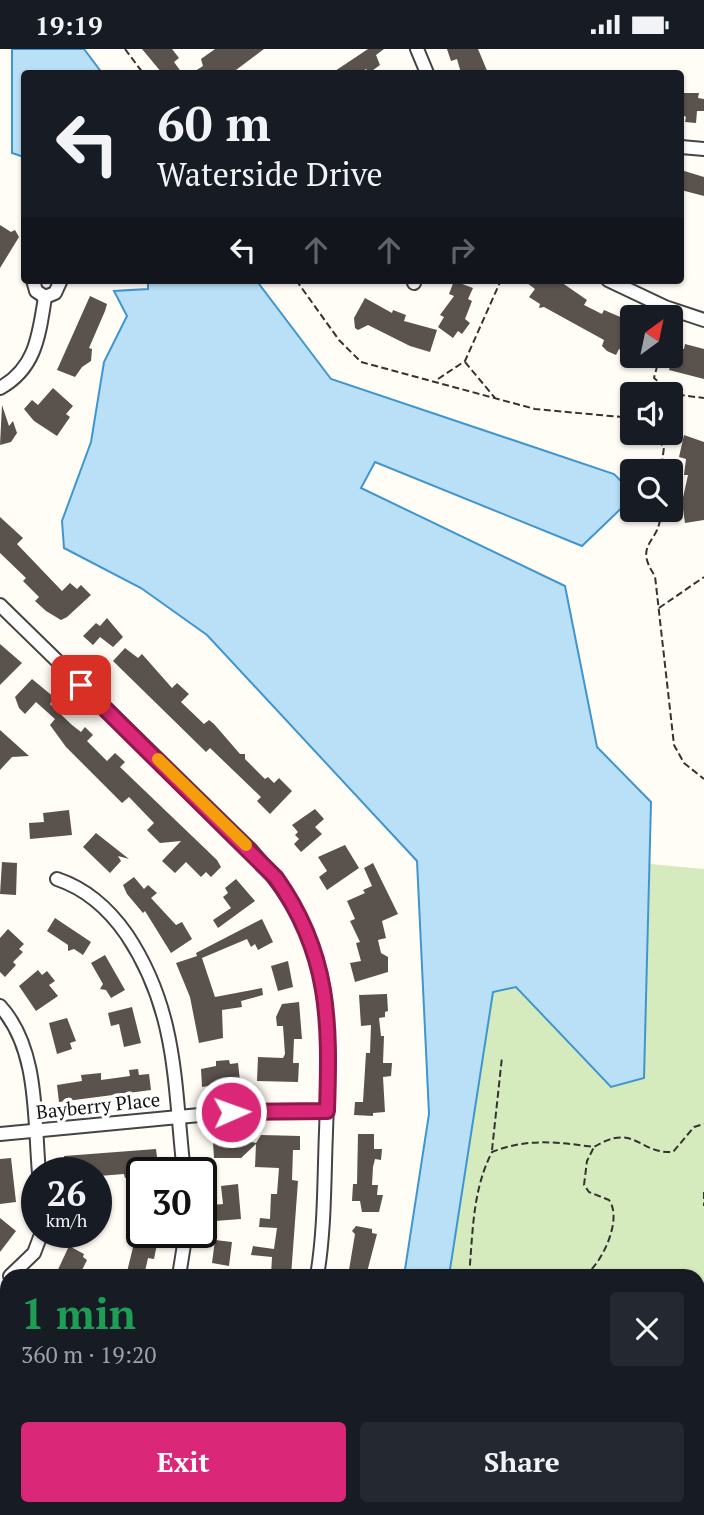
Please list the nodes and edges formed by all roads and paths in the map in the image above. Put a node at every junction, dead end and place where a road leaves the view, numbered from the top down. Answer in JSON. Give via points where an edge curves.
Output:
{"nodes":[{"id":1,"x":125,"y":49,"type":"edge"},
{"id":2,"x":417,"y":49,"type":"edge"},
{"id":3,"x":141,"y":70,"type":"edge"},
{"id":4,"x":426,"y":70,"type":"edge"},
{"id":5,"x":684,"y":147,"type":"edge"},
{"id":6,"x":704,"y":149,"type":"edge"},
{"id":7,"x":34,"y":284,"type":"edge"},
{"id":8,"x":59,"y":284,"type":"edge"},
{"id":9,"x":299,"y":284,"type":"edge"},
{"id":10,"x":499,"y":284,"type":"edge"},
{"id":11,"x":616,"y":284,"type":"edge"},
{"id":12,"x":45,"y":297,"type":"junction"},
{"id":13,"x":704,"y":320,"type":"edge"},
{"id":14,"x":465,"y":361,"type":"junction"},
{"id":15,"x":436,"y":381,"type":"junction"},
{"id":16,"x":0,"y":389,"type":"edge"},
{"id":17,"x":683,"y":395,"type":"edge"},
{"id":18,"x":704,"y":398,"type":"edge"},
{"id":19,"x":496,"y":400,"type":"junction"},
{"id":20,"x":620,"y":416,"type":"edge"},
{"id":21,"x":664,"y":447,"type":"edge"},
{"id":22,"x":662,"y":459,"type":"edge"},
{"id":23,"x":658,"y":522,"type":"edge"},
{"id":24,"x":704,"y":577,"type":"edge"},
{"id":25,"x":0,"y":605,"type":"edge"},
{"id":26,"x":658,"y":608,"type":"junction"},
{"id":27,"x":704,"y":779,"type":"edge"},
{"id":28,"x":57,"y":879,"type":"dead end"},
{"id":29,"x":0,"y":1006,"type":"edge"},
{"id":30,"x":502,"y":1057,"type":"dead end"},
{"id":31,"x":327,"y":1111,"type":"junction"},
{"id":32,"x":178,"y":1117,"type":"junction"},
{"id":33,"x":704,"y":1124,"type":"edge"},
{"id":34,"x":36,"y":1131,"type":"junction"},
{"id":35,"x":0,"y":1134,"type":"edge"},
{"id":36,"x":594,"y":1147,"type":"junction"},
{"id":37,"x":492,"y":1152,"type":"junction"},
{"id":38,"x":38,"y":1157,"type":"edge"},
{"id":39,"x":182,"y":1157,"type":"edge"},
{"id":40,"x":704,"y":1192,"type":"edge"},
{"id":41,"x":704,"y":1206,"type":"edge"},
{"id":42,"x":36,"y":1248,"type":"edge"},
{"id":43,"x":184,"y":1248,"type":"edge"},
{"id":44,"x":17,"y":1269,"type":"edge"},
{"id":45,"x":180,"y":1269,"type":"edge"},
{"id":46,"x":317,"y":1269,"type":"edge"},
{"id":47,"x":470,"y":1269,"type":"edge"},
{"id":48,"x":590,"y":1269,"type":"edge"}],
"edges":[{"from":1,"to":3,"type":"path"},
{"from":2,"to":4,"type":"street"},
{"from":5,"to":6,"type":"street"},
{"from":7,"to":12,"type":"street"},
{"from":8,"to":12,"type":"street","via":[[55,293]]},
{"from":9,"to":15,"type":"path","via":[[351,355],[381,369]]},
{"from":10,"to":14,"type":"path"},
{"from":11,"to":13,"type":"street","via":[[653,303]]},
{"from":12,"to":16,"type":"street","via":[[30,361],[17,378]]},
{"from":14,"to":15,"type":"path"},
{"from":14,"to":19,"type":"path"},
{"from":15,"to":19,"type":"path"},
{"from":17,"to":18,"type":"path"},
{"from":19,"to":20,"type":"path","via":[[535,409]]},
{"from":21,"to":22,"type":"path"},
{"from":23,"to":26,"type":"path","via":[[644,553],[654,576]]},
{"from":24,"to":26,"type":"path"},
{"from":25,"to":31,"type":"street","via":[[251,850],[286,893],[317,956],[326,996]]},
{"from":26,"to":27,"type":"path","via":[[674,745],[684,763]]},
{"from":28,"to":32,"type":"street","via":[[82,890],[107,910],[148,971],[166,1016]]},
{"from":29,"to":34,"type":"street","via":[[13,1021],[27,1054]]},
{"from":30,"to":37,"type":"path"},
{"from":31,"to":32,"type":"street","name":"Bayberry Place"},
{"from":31,"to":46,"type":"street"},
{"from":32,"to":34,"type":"street","name":"Bayberry Place"},
{"from":32,"to":39,"type":"street"},
{"from":33,"to":36,"type":"path","via":[[694,1127],[673,1152],[625,1136]]},
{"from":34,"to":35,"type":"street","name":"Bayberry Place"},
{"from":34,"to":38,"type":"street"},
{"from":36,"to":37,"type":"path","via":[[547,1140]]},
{"from":36,"to":48,"type":"path","via":[[584,1185],[609,1200],[615,1212],[614,1223]]},
{"from":37,"to":47,"type":"path","via":[[481,1173],[474,1207]]},
{"from":40,"to":41,"type":"path"},
{"from":42,"to":44,"type":"street"},
{"from":43,"to":45,"type":"street"}]}
